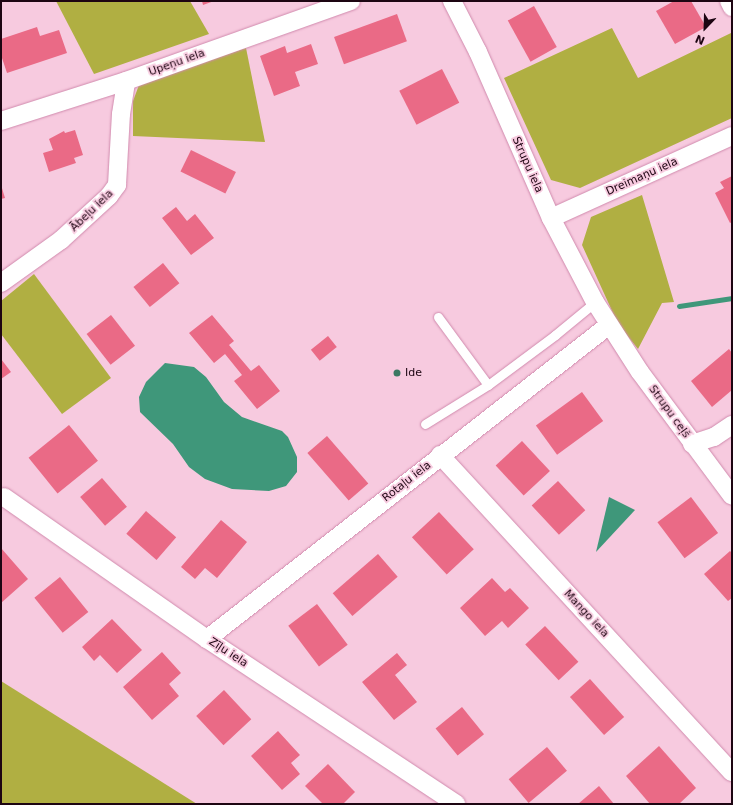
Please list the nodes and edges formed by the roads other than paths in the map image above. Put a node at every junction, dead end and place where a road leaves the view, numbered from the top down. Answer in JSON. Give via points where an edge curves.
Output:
{"nodes":[{"id":1,"x":351,"y":1,"type":"edge"},
{"id":2,"x":452,"y":1,"type":"edge"},
{"id":3,"x":729,"y":1,"type":"edge"},
{"id":4,"x":732,"y":7,"type":"edge"},
{"id":5,"x":126,"y":81,"type":"junction"},
{"id":6,"x":1,"y":121,"type":"edge"},
{"id":7,"x":732,"y":136,"type":"edge"},
{"id":8,"x":551,"y":218,"type":"junction"},
{"id":9,"x":1,"y":283,"type":"edge"},
{"id":10,"x":595,"y":302,"type":"junction"},
{"id":11,"x":438,"y":318,"type":"dead end"},
{"id":12,"x":609,"y":325,"type":"junction"},
{"id":13,"x":488,"y":385,"type":"junction"},
{"id":14,"x":425,"y":424,"type":"dead end"},
{"id":15,"x":732,"y":425,"type":"edge"},
{"id":16,"x":692,"y":444,"type":"junction"},
{"id":17,"x":440,"y":456,"type":"junction"},
{"id":18,"x":732,"y":496,"type":"edge"},
{"id":19,"x":4,"y":497,"type":"dead end"},
{"id":20,"x":207,"y":639,"type":"junction"},
{"id":21,"x":732,"y":772,"type":"edge"},
{"id":22,"x":456,"y":804,"type":"edge"}],
"edges":[{"from":1,"to":5,"type":"street","name":"Upeņu iela"},
{"from":2,"to":8,"type":"street","name":"Strupu iela","via":[[478,52]]},
{"from":3,"to":4,"type":"street"},
{"from":5,"to":6,"type":"street","name":"Upeņu iela"},
{"from":5,"to":9,"type":"street","name":"Ābeļu iela","via":[[121,114],[118,185],[61,240]]},
{"from":7,"to":8,"type":"street","name":"Dreimaņu iela"},
{"from":8,"to":10,"type":"street","name":"Strupu iela"},
{"from":10,"to":12,"type":"street","name":"Strupu iela"},
{"from":10,"to":13,"type":"lane"},
{"from":11,"to":13,"type":"lane"},
{"from":12,"to":16,"type":"street","name":"Strupu ceļš"},
{"from":12,"to":17,"type":"street","name":"Rotaļu iela"},
{"from":13,"to":14,"type":"lane"},
{"from":15,"to":16,"type":"street","via":[[714,437]]},
{"from":16,"to":18,"type":"street","name":"Strupu ceļš"},
{"from":17,"to":20,"type":"street","name":"Rotaļu iela"},
{"from":17,"to":21,"type":"street","name":"Mango iela"},
{"from":19,"to":20,"type":"street","name":"Zīļu iela"},
{"from":20,"to":22,"type":"street","name":"Zīļu iela"}]}
